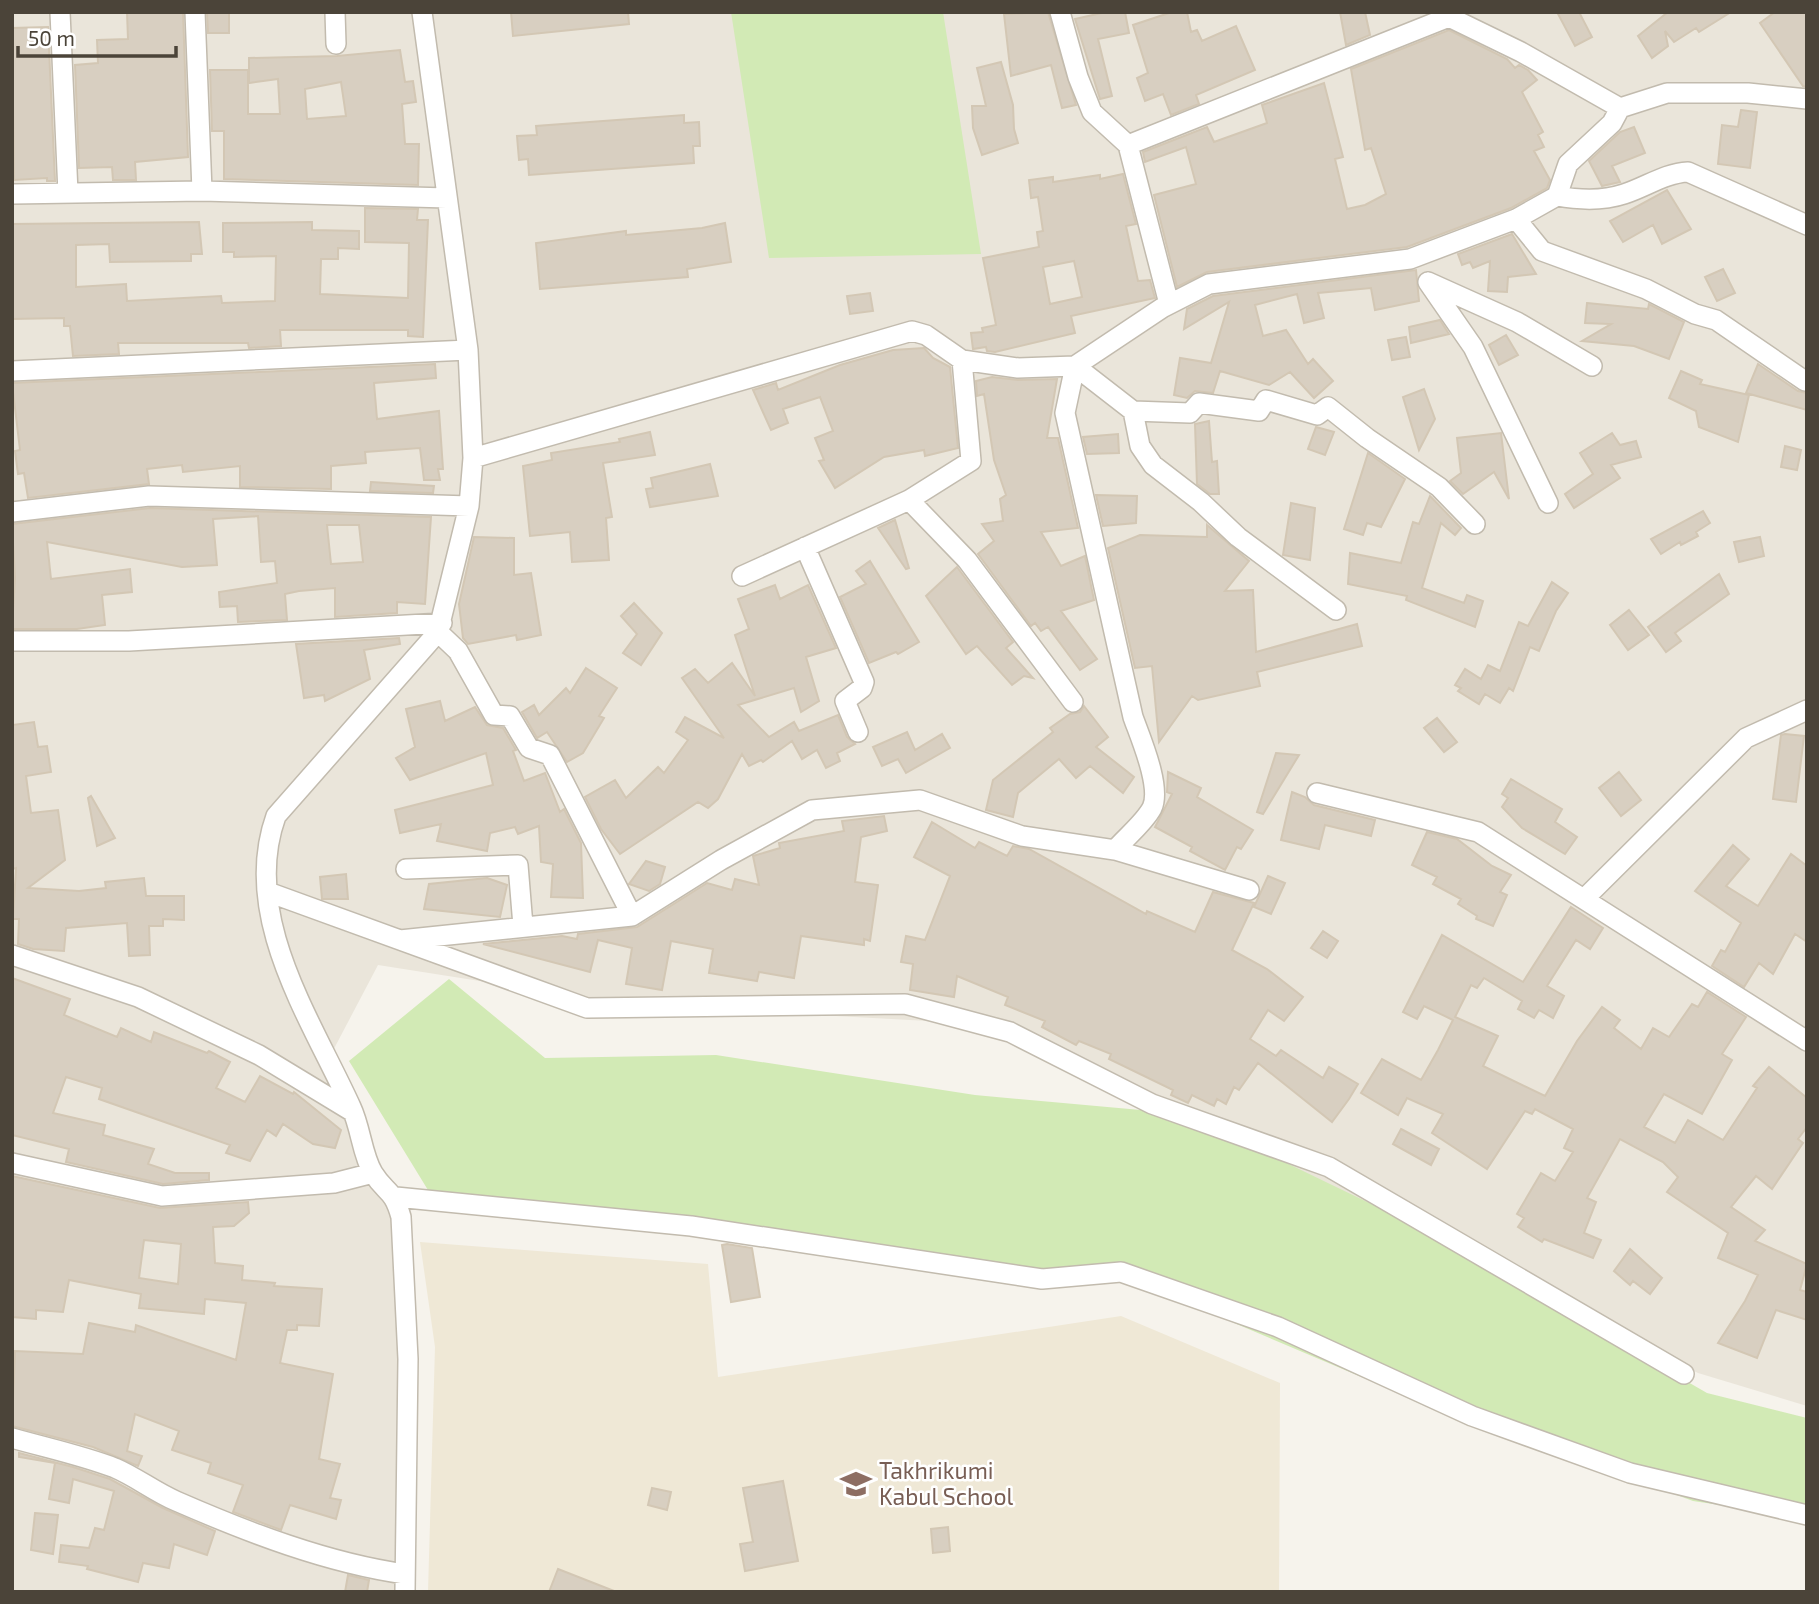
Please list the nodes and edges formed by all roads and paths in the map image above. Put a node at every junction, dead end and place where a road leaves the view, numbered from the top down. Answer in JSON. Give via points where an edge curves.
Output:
{"nodes":[{"id":1,"x":60,"y":12,"type":"edge"},
{"id":2,"x":195,"y":12,"type":"edge"},
{"id":3,"x":335,"y":12,"type":"edge"},
{"id":4,"x":422,"y":12,"type":"edge"},
{"id":5,"x":1060,"y":12,"type":"edge"},
{"id":6,"x":1448,"y":14,"type":"edge"},
{"id":7,"x":336,"y":44,"type":"dead end"},
{"id":8,"x":1807,"y":99,"type":"edge"},
{"id":9,"x":1620,"y":108,"type":"junction"},
{"id":10,"x":1128,"y":145,"type":"junction"},
{"id":11,"x":202,"y":191,"type":"junction"},
{"id":12,"x":68,"y":193,"type":"junction"},
{"id":13,"x":12,"y":194,"type":"edge"},
{"id":14,"x":1557,"y":196,"type":"junction"},
{"id":15,"x":447,"y":198,"type":"junction"},
{"id":16,"x":1516,"y":219,"type":"junction"},
{"id":17,"x":1807,"y":225,"type":"edge"},
{"id":18,"x":1410,"y":259,"type":"junction"},
{"id":19,"x":1428,"y":282,"type":"junction"},
{"id":20,"x":1169,"y":304,"type":"junction"},
{"id":21,"x":468,"y":351,"type":"junction"},
{"id":22,"x":962,"y":360,"type":"junction"},
{"id":23,"x":1075,"y":366,"type":"junction"},
{"id":24,"x":1591,"y":366,"type":"dead end"},
{"id":25,"x":12,"y":371,"type":"edge"},
{"id":26,"x":1805,"y":381,"type":"dead end"},
{"id":27,"x":1133,"y":411,"type":"junction"},
{"id":28,"x":473,"y":458,"type":"junction"},
{"id":29,"x":909,"y":500,"type":"junction"},
{"id":30,"x":1548,"y":503,"type":"dead end"},
{"id":31,"x":469,"y":506,"type":"junction"},
{"id":32,"x":12,"y":512,"type":"edge"},
{"id":33,"x":1475,"y":524,"type":"dead end"},
{"id":34,"x":805,"y":547,"type":"junction"},
{"id":35,"x":742,"y":576,"type":"dead end"},
{"id":36,"x":1336,"y":610,"type":"dead end"},
{"id":37,"x":440,"y":628,"type":"junction"},
{"id":38,"x":12,"y":641,"type":"edge"},
{"id":39,"x":1073,"y":702,"type":"dead end"},
{"id":40,"x":1807,"y":710,"type":"edge"},
{"id":41,"x":858,"y":732,"type":"dead end"},
{"id":42,"x":1317,"y":793,"type":"dead end"},
{"id":43,"x":1115,"y":850,"type":"junction"},
{"id":44,"x":406,"y":869,"type":"dead end"},
{"id":45,"x":1249,"y":890,"type":"dead end"},
{"id":46,"x":268,"y":892,"type":"junction"},
{"id":47,"x":1585,"y":898,"type":"junction"},
{"id":48,"x":632,"y":916,"type":"junction"},
{"id":49,"x":523,"y":926,"type":"junction"},
{"id":50,"x":395,"y":941,"type":"junction"},
{"id":51,"x":12,"y":955,"type":"edge"},
{"id":52,"x":1807,"y":1041,"type":"edge"},
{"id":53,"x":353,"y":1112,"type":"junction"},
{"id":54,"x":12,"y":1163,"type":"edge"},
{"id":55,"x":373,"y":1173,"type":"junction"},
{"id":56,"x":396,"y":1197,"type":"junction"},
{"id":57,"x":1684,"y":1374,"type":"dead end"},
{"id":58,"x":12,"y":1438,"type":"edge"},
{"id":59,"x":1807,"y":1516,"type":"edge"},
{"id":60,"x":405,"y":1583,"type":"edge"}],
"edges":[{"from":1,"to":12,"type":"street"},
{"from":2,"to":11,"type":"street"},
{"from":3,"to":7,"type":"street"},
{"from":4,"to":15,"type":"street"},
{"from":5,"to":10,"type":"street","via":[[1092,112]]},
{"from":6,"to":9,"type":"street"},
{"from":6,"to":10,"type":"street"},
{"from":8,"to":9,"type":"street","via":[[1667,93]]},
{"from":9,"to":14,"type":"street","via":[[1612,123],[1568,164]]},
{"from":10,"to":20,"type":"street"},
{"from":11,"to":12,"type":"street"},
{"from":11,"to":15,"type":"street"},
{"from":12,"to":13,"type":"street"},
{"from":14,"to":16,"type":"street"},
{"from":14,"to":17,"type":"street","via":[[1580,200],[1622,195],[1688,172]]},
{"from":15,"to":21,"type":"street"},
{"from":16,"to":18,"type":"street"},
{"from":16,"to":26,"type":"street","via":[[1542,251],[1716,320]]},
{"from":18,"to":19,"type":"street"},
{"from":18,"to":20,"type":"street","via":[[1209,284]]},
{"from":19,"to":24,"type":"street","via":[[1517,322]]},
{"from":19,"to":30,"type":"street","via":[[1473,347]]},
{"from":20,"to":23,"type":"street"},
{"from":21,"to":25,"type":"street"},
{"from":21,"to":28,"type":"street"},
{"from":22,"to":23,"type":"street","via":[[1018,368]]},
{"from":22,"to":28,"type":"street","via":[[926,335],[912,331]]},
{"from":22,"to":29,"type":"street","via":[[971,461]]},
{"from":23,"to":27,"type":"street"},
{"from":23,"to":43,"type":"street","via":[[1065,413],[1154,797],[1152,808]]},
{"from":27,"to":33,"type":"street","via":[[1190,413],[1199,403],[1259,411],[1266,400],[1317,415],[1328,407],[1438,487]]},
{"from":27,"to":36,"type":"street","via":[[1140,446],[1153,465],[1238,537]]},
{"from":28,"to":31,"type":"street"},
{"from":29,"to":34,"type":"street"},
{"from":29,"to":39,"type":"street","via":[[967,560]]},
{"from":31,"to":32,"type":"street","via":[[149,496]]},
{"from":31,"to":37,"type":"street"},
{"from":34,"to":35,"type":"street"},
{"from":34,"to":41,"type":"street","via":[[864,682],[845,701]]},
{"from":37,"to":38,"type":"street","via":[[129,641]]},
{"from":37,"to":46,"type":"street","via":[[276,816],[266,844]]},
{"from":37,"to":48,"type":"street","via":[[492,713],[510,716],[529,748],[550,755]]},
{"from":40,"to":47,"type":"street","via":[[1746,738]]},
{"from":42,"to":47,"type":"street","via":[[1478,832]]},
{"from":43,"to":45,"type":"street"},
{"from":43,"to":48,"type":"street","via":[[1021,836],[920,800],[827,808],[798,816]]},
{"from":44,"to":49,"type":"street","via":[[518,865]]},
{"from":46,"to":50,"type":"street"},
{"from":46,"to":53,"type":"street","via":[[276,947]]},
{"from":47,"to":52,"type":"street"},
{"from":48,"to":49,"type":"street"},
{"from":49,"to":50,"type":"street"},
{"from":50,"to":57,"type":"street","via":[[587,1008],[905,1004],[1010,1031],[1152,1104],[1329,1167]]},
{"from":51,"to":53,"type":"street","via":[[138,997],[259,1055]]},
{"from":53,"to":55,"type":"street"},
{"from":54,"to":55,"type":"street","via":[[162,1196],[334,1183]]},
{"from":55,"to":56,"type":"street"},
{"from":56,"to":59,"type":"street","via":[[691,1226],[1042,1279],[1121,1272],[1278,1327],[1472,1416],[1630,1473]]},
{"from":56,"to":60,"type":"street","via":[[401,1217],[408,1359]]},
{"from":58,"to":60,"type":"street","via":[[78,1454],[235,1525]]}]}
